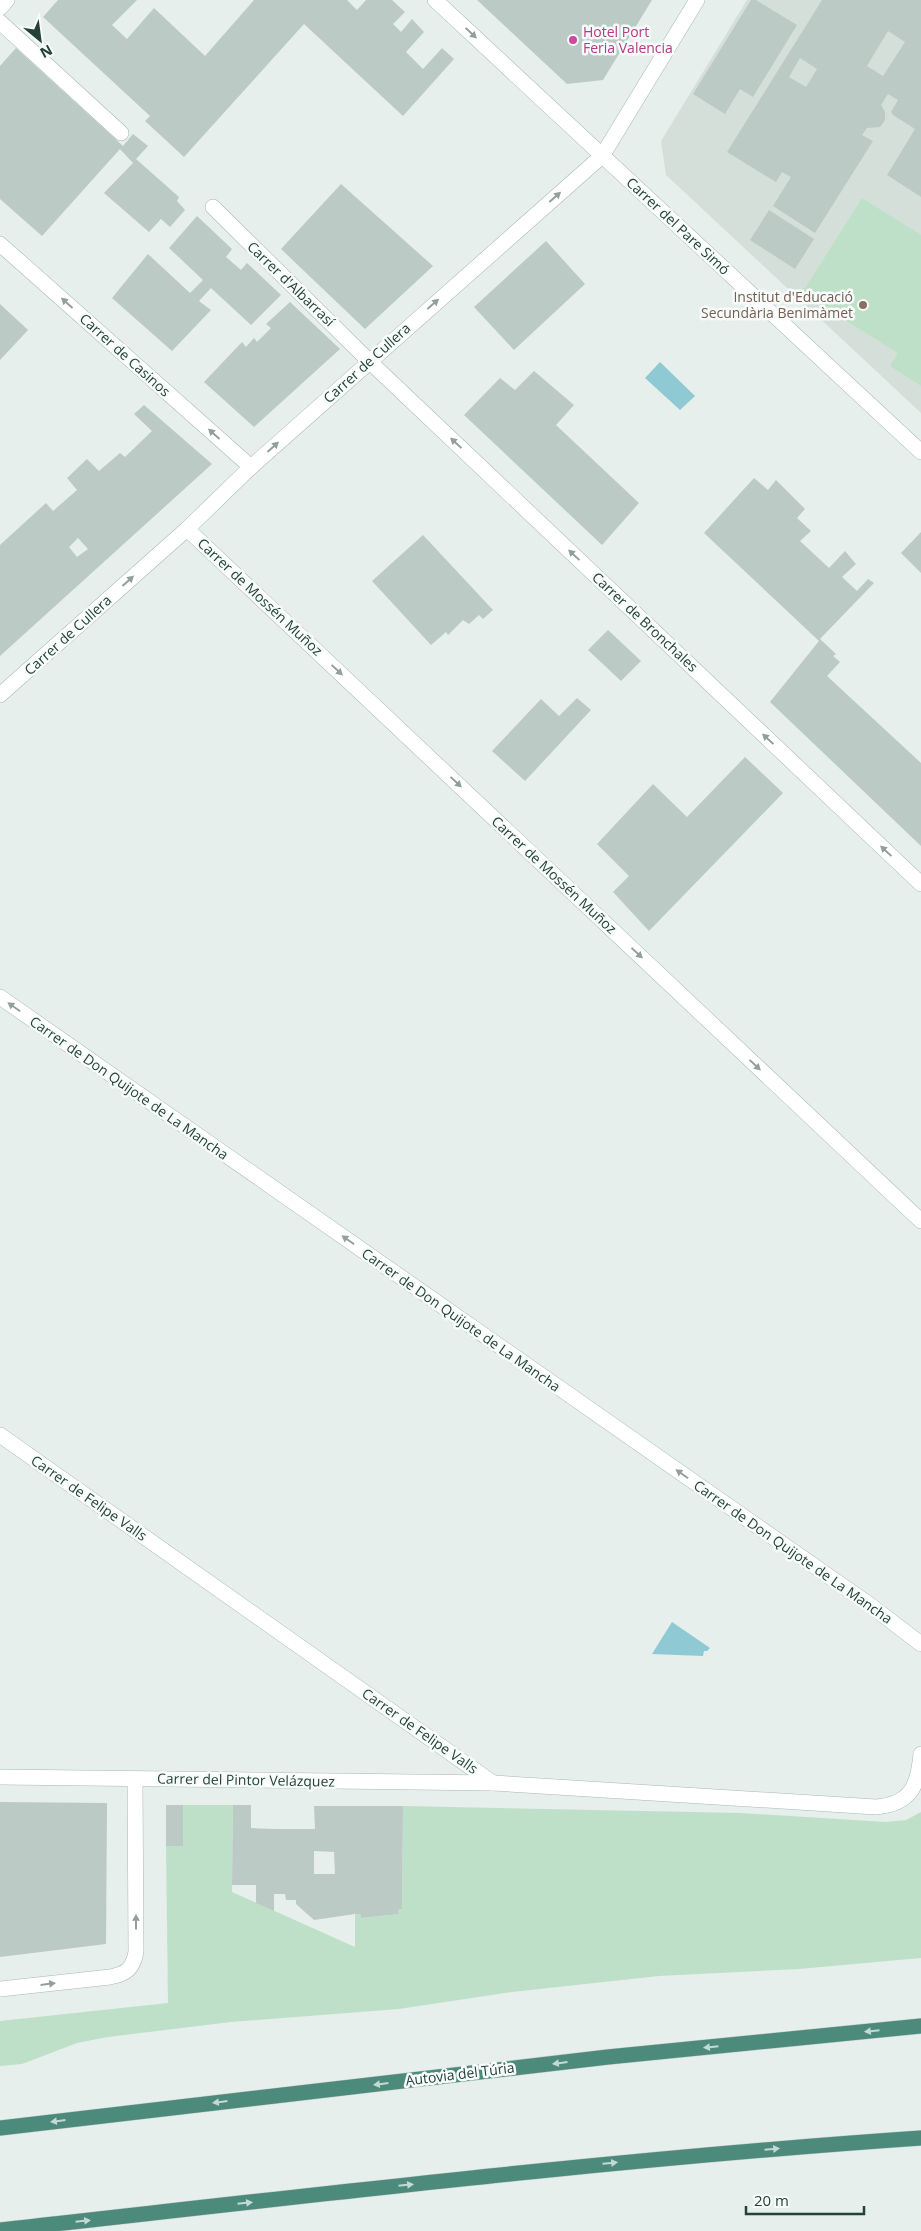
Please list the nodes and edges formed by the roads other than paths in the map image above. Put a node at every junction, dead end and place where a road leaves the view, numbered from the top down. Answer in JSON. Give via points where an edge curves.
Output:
{"nodes":[{"id":1,"x":7,"y":0,"type":"edge"},
{"id":2,"x":435,"y":0,"type":"edge"},
{"id":3,"x":697,"y":0,"type":"edge"},
{"id":4,"x":0,"y":8,"type":"edge"},
{"id":5,"x":0,"y":22,"type":"edge"},
{"id":6,"x":120,"y":134,"type":"dead end"},
{"id":7,"x":602,"y":156,"type":"junction"},
{"id":8,"x":213,"y":207,"type":"dead end"},
{"id":9,"x":0,"y":244,"type":"edge"},
{"id":10,"x":369,"y":361,"type":"junction"},
{"id":11,"x":921,"y":452,"type":"edge"},
{"id":12,"x":250,"y":467,"type":"junction"},
{"id":13,"x":187,"y":528,"type":"junction"},
{"id":14,"x":0,"y":695,"type":"edge"},
{"id":15,"x":921,"y":884,"type":"edge"},
{"id":16,"x":0,"y":998,"type":"edge"},
{"id":17,"x":921,"y":1221,"type":"edge"},
{"id":18,"x":0,"y":1435,"type":"edge"},
{"id":19,"x":921,"y":1644,"type":"edge"},
{"id":20,"x":921,"y":1754,"type":"edge"},
{"id":21,"x":0,"y":1777,"type":"edge"},
{"id":22,"x":135,"y":1779,"type":"junction"},
{"id":23,"x":493,"y":1783,"type":"junction"},
{"id":24,"x":0,"y":1989,"type":"edge"},
{"id":25,"x":921,"y":2026,"type":"edge"},
{"id":26,"x":0,"y":2128,"type":"edge"},
{"id":27,"x":921,"y":2138,"type":"edge"},
{"id":28,"x":0,"y":2230,"type":"edge"}],
"edges":[{"from":1,"to":4,"type":"street"},
{"from":2,"to":7,"type":"street","name":"Carrer del Pare Simó","one_way":true},
{"from":3,"to":7,"type":"street","name":"Carrer de Cullera"},
{"from":5,"to":6,"type":"street"},
{"from":10,"to":7,"type":"street","name":"Carrer de Cullera","one_way":true},
{"from":7,"to":11,"type":"street","name":"Carrer del Pare Simó"},
{"from":8,"to":10,"type":"street","name":"Carrer d'Albarrasí"},
{"from":12,"to":9,"type":"street","name":"Carrer de Casinos","one_way":true},
{"from":12,"to":10,"type":"street","name":"Carrer de Cullera","one_way":true},
{"from":15,"to":10,"type":"street","name":"Carrer de Bronchales","one_way":true},
{"from":12,"to":13,"type":"street","name":"Carrer de Cullera"},
{"from":14,"to":13,"type":"street","name":"Carrer de Cullera","one_way":true},
{"from":13,"to":17,"type":"street","name":"Carrer de Mossén Muñoz","one_way":true},
{"from":19,"to":16,"type":"street","name":"Carrer de Don Quijote de La Mancha","one_way":true,"via":[[862,1599]]},
{"from":18,"to":23,"type":"street","name":"Carrer de Felipe Valls"},
{"from":20,"to":23,"type":"street","name":"Carrer de Felipe Valls","via":[[920,1772],[911,1792],[893,1806]]},
{"from":21,"to":22,"type":"street","name":"Carrer del Pintor Velázquez"},
{"from":22,"to":23,"type":"street","name":"Carrer del Pintor Velázquez"},
{"from":24,"to":22,"type":"street","one_way":true,"via":[[115,1976],[130,1970],[136,1952]]},
{"from":25,"to":26,"type":"highway","name":"Autovia del Túria","one_way":true,"via":[[608,2057]]},
{"from":28,"to":27,"type":"highway","one_way":true,"via":[[562,2168]]}]}
